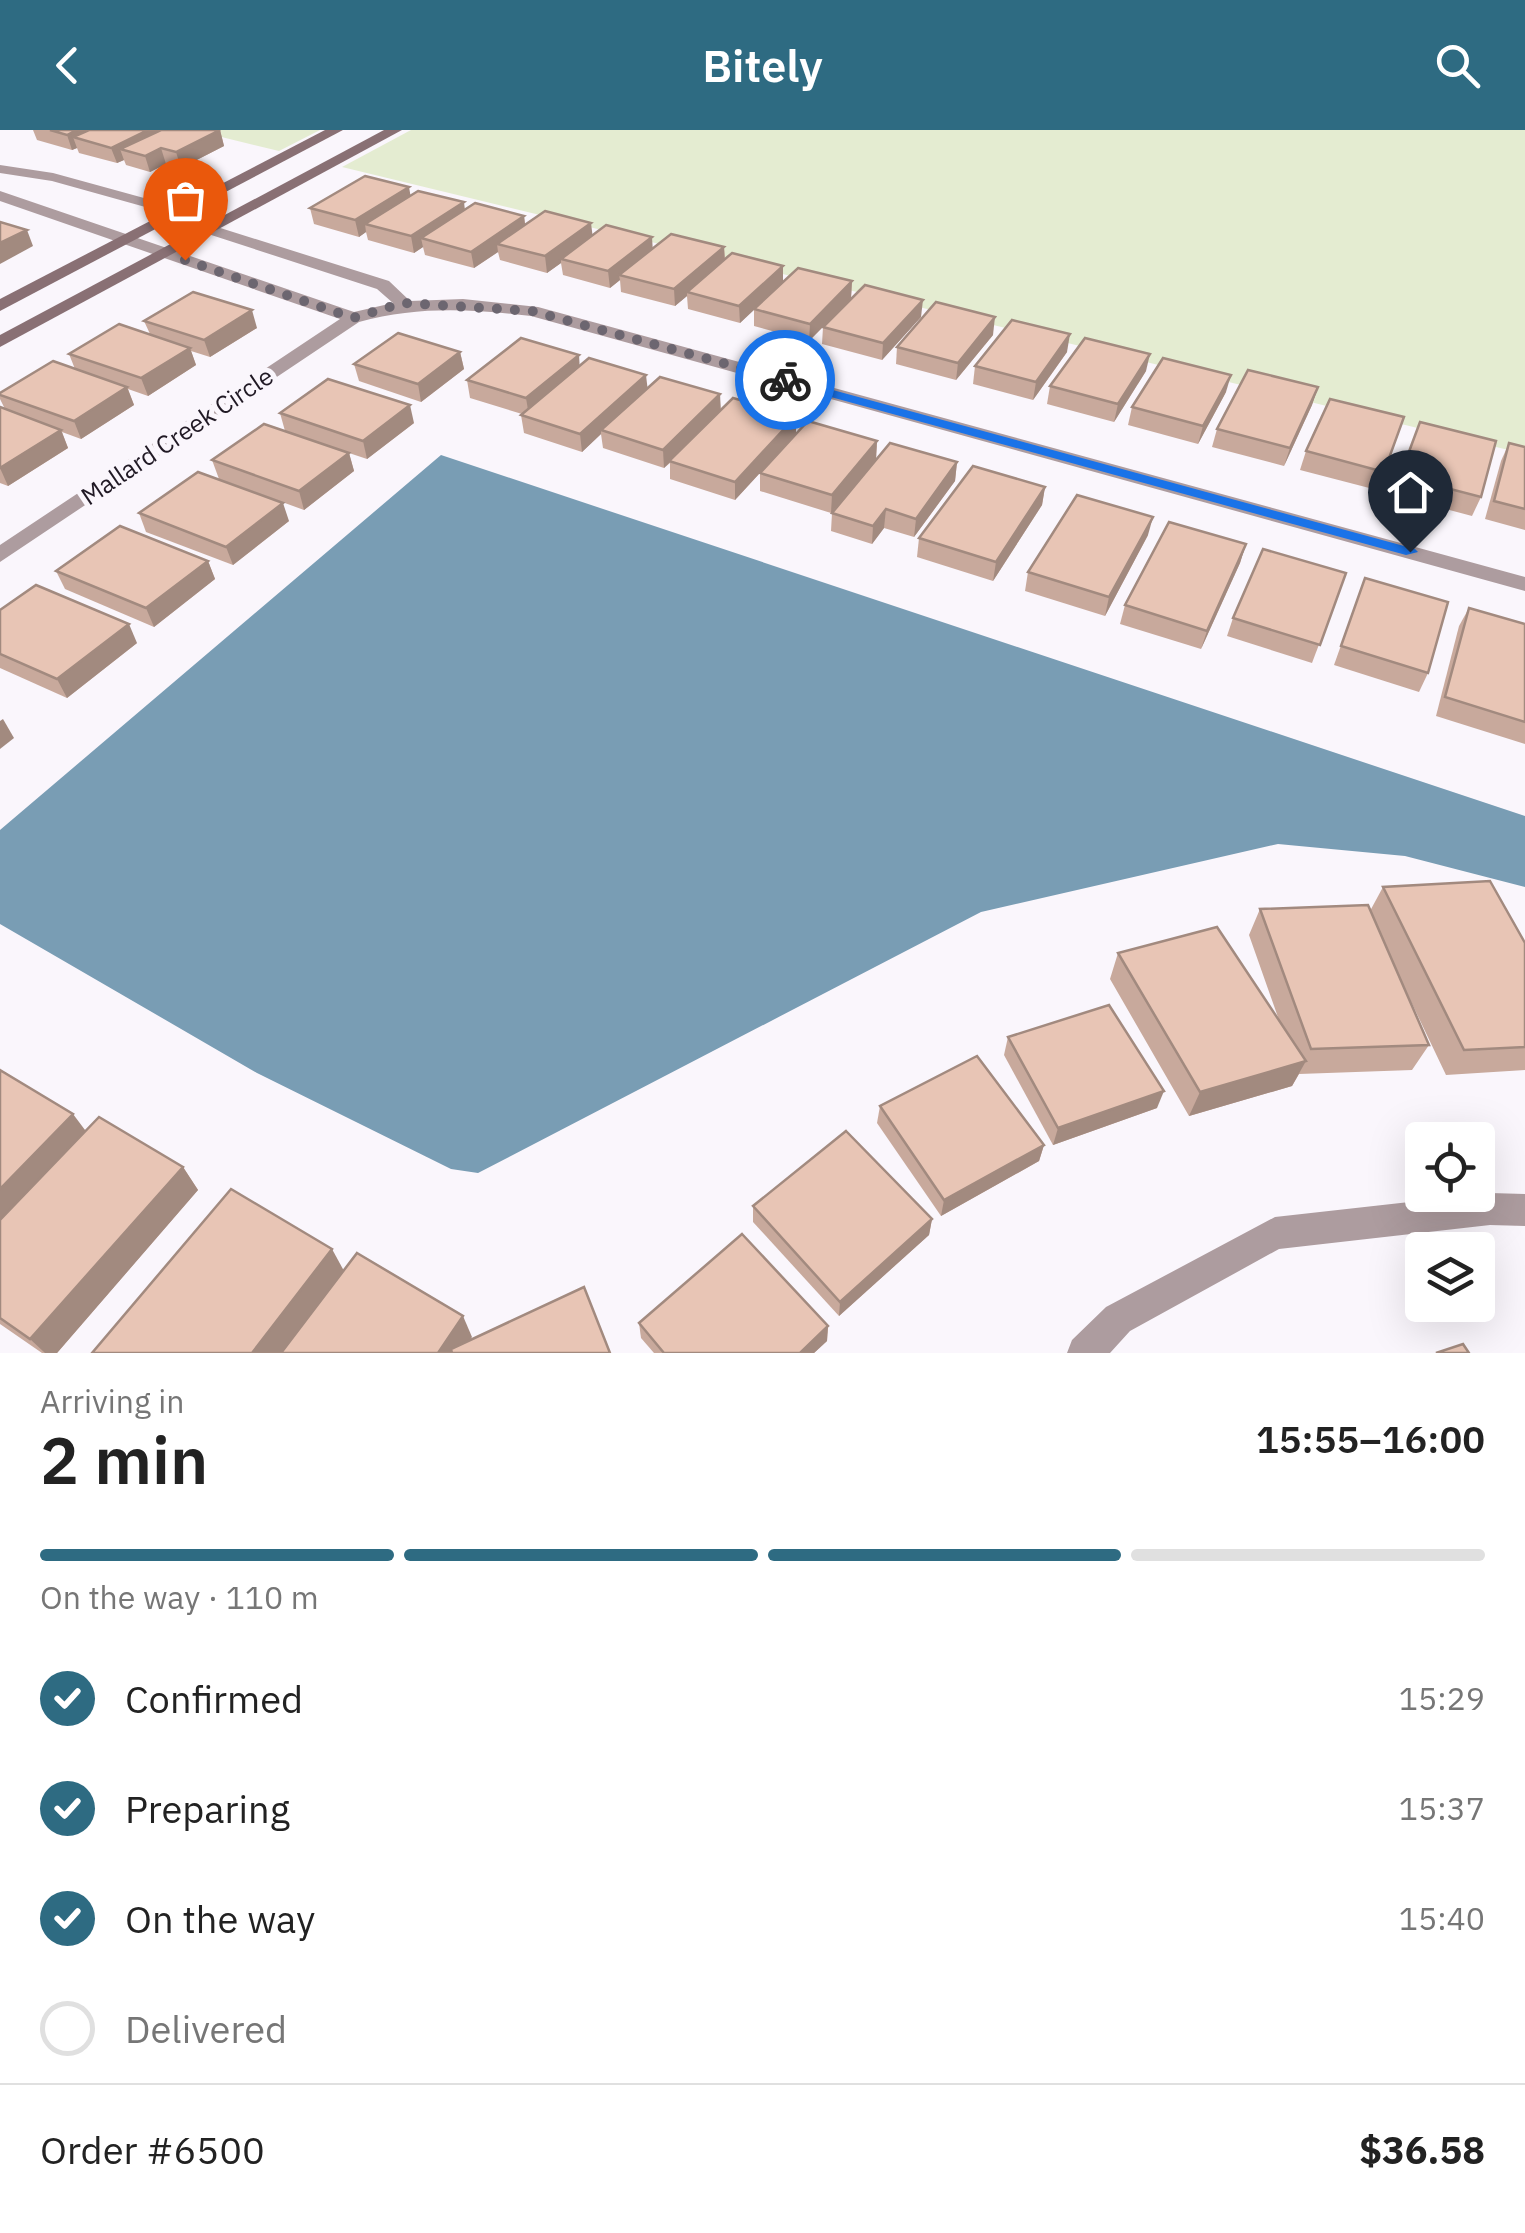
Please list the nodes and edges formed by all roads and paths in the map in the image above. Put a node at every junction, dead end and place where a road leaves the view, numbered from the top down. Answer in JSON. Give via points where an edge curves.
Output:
{"nodes":[{"id":1,"x":336,"y":130,"type":"edge"},
{"id":2,"x":395,"y":130,"type":"edge"},
{"id":3,"x":0,"y":169,"type":"edge"},
{"id":4,"x":0,"y":196,"type":"edge"},
{"id":5,"x":179,"y":212,"type":"junction"},
{"id":6,"x":208,"y":229,"type":"junction"},
{"id":7,"x":124,"y":239,"type":"junction"},
{"id":8,"x":162,"y":252,"type":"junction"},
{"id":9,"x":403,"y":303,"type":"junction"},
{"id":10,"x":0,"y":306,"type":"edge"},
{"id":11,"x":353,"y":318,"type":"junction"},
{"id":12,"x":0,"y":342,"type":"edge"},
{"id":13,"x":0,"y":554,"type":"edge"},
{"id":14,"x":1525,"y":584,"type":"edge"},
{"id":15,"x":1525,"y":1210,"type":"edge"},
{"id":16,"x":1086,"y":1353,"type":"edge"}],
"edges":[{"from":1,"to":5,"type":"street"},
{"from":2,"to":6,"type":"street"},
{"from":3,"to":5,"type":"street","name":"Mallard Creek Circle","via":[[54,176]]},
{"from":4,"to":7,"type":"street"},
{"from":5,"to":6,"type":"street","name":"Mallard Creek Circle"},
{"from":5,"to":7,"type":"street"},
{"from":6,"to":8,"type":"street"},
{"from":6,"to":9,"type":"street","name":"Mallard Creek Circle","via":[[383,284]]},
{"from":7,"to":8,"type":"street"},
{"from":7,"to":10,"type":"street"},
{"from":8,"to":11,"type":"street"},
{"from":8,"to":12,"type":"street"},
{"from":9,"to":11,"type":"street","name":"Mallard Creek Circle"},
{"from":9,"to":14,"type":"street","name":"Mallard Creek Circle","via":[[532,311]]},
{"from":11,"to":13,"type":"street","name":"Mallard Creek Circle"},
{"from":15,"to":16,"type":"street","via":[[1275,1232],[1118,1319]]}]}
